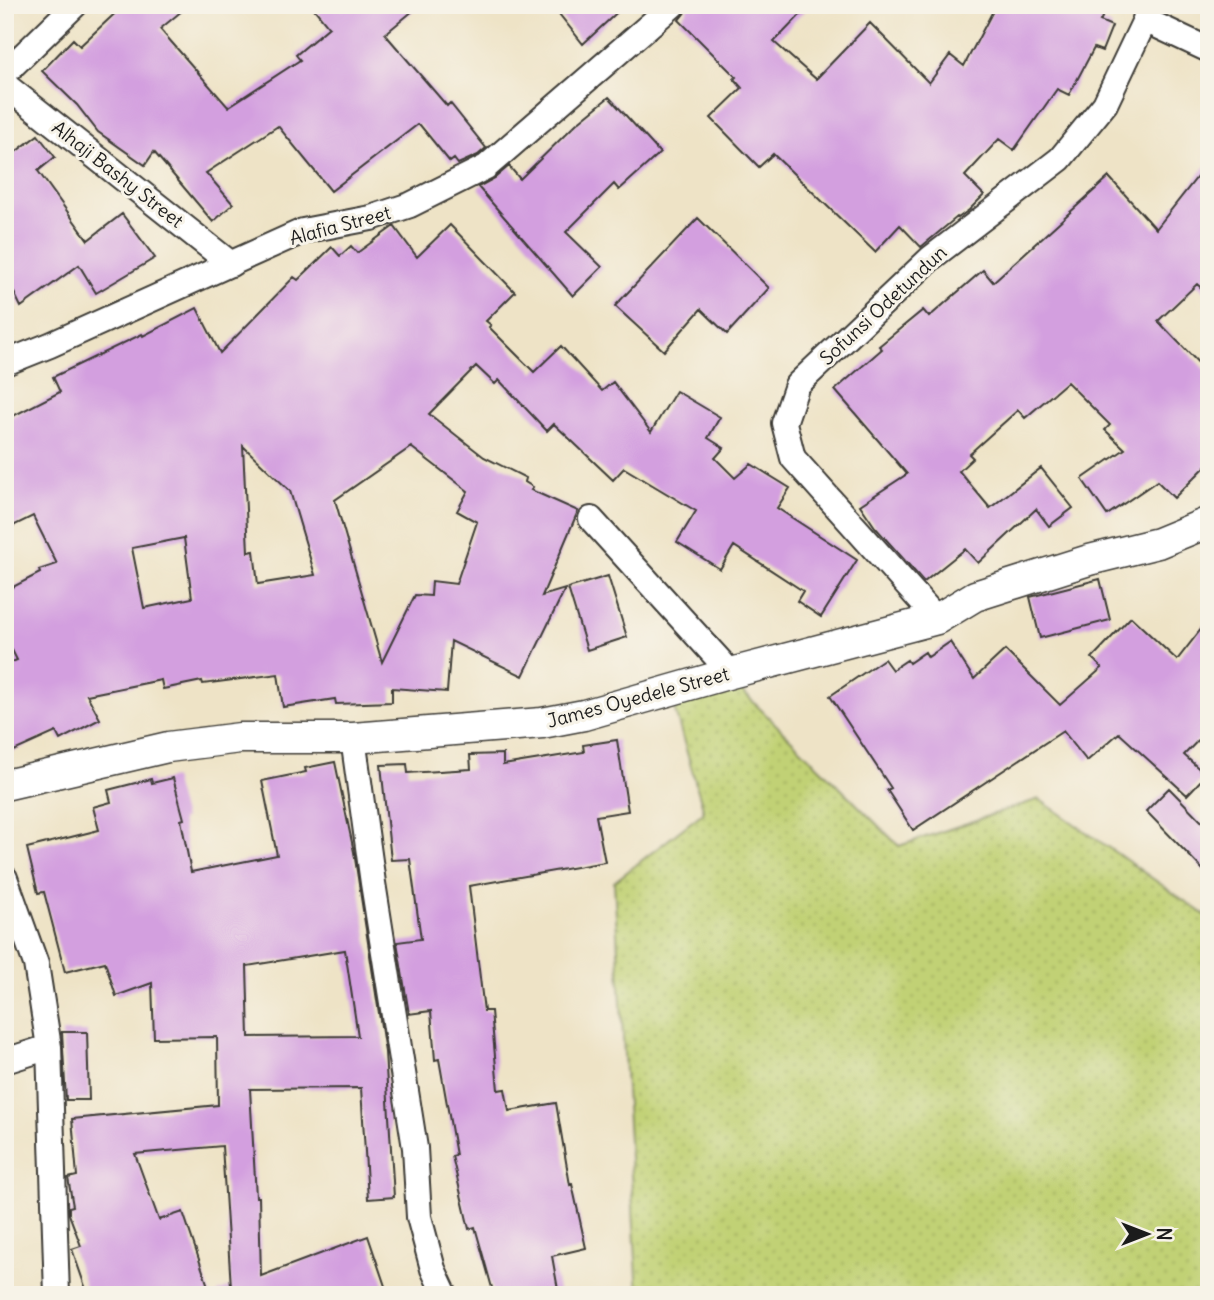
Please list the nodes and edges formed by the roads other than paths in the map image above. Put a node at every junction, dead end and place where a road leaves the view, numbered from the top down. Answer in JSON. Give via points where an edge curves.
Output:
{"nodes":[{"id":1,"x":75,"y":5,"type":"edge"},
{"id":2,"x":673,"y":5,"type":"edge"},
{"id":3,"x":1146,"y":13,"type":"edge"},
{"id":4,"x":1209,"y":50,"type":"edge"},
{"id":5,"x":5,"y":73,"type":"edge"},
{"id":6,"x":5,"y":85,"type":"edge"},
{"id":7,"x":231,"y":264,"type":"junction"},
{"id":8,"x":5,"y":363,"type":"edge"},
{"id":9,"x":591,"y":519,"type":"dead end"},
{"id":10,"x":1209,"y":522,"type":"edge"},
{"id":11,"x":937,"y":619,"type":"junction"},
{"id":12,"x":731,"y":673,"type":"junction"},
{"id":13,"x":353,"y":738,"type":"junction"},
{"id":14,"x":5,"y":785,"type":"edge"},
{"id":15,"x":5,"y":878,"type":"edge"},
{"id":16,"x":49,"y":1047,"type":"junction"},
{"id":17,"x":5,"y":1061,"type":"edge"},
{"id":18,"x":57,"y":1295,"type":"edge"},
{"id":19,"x":445,"y":1295,"type":"edge"}],
"edges":[{"from":1,"to":5,"type":"street"},
{"from":2,"to":7,"type":"street","name":"Alafia Street","via":[[486,167],[410,205],[303,231]]},
{"from":3,"to":4,"type":"street"},
{"from":3,"to":11,"type":"street","name":"Sofunsi Odetundun","via":[[1105,104],[1060,159],[931,258],[797,385],[785,424],[793,458]]},
{"from":6,"to":7,"type":"street","name":"Alhaji Bashy Street"},
{"from":7,"to":8,"type":"street","name":"Alafia Street"},
{"from":9,"to":12,"type":"street"},
{"from":10,"to":11,"type":"street","name":"James Oyedele Street","via":[[1157,543],[975,596]]},
{"from":11,"to":12,"type":"street","name":"James Oyedele Street"},
{"from":12,"to":13,"type":"street","name":"James Oyedele Street","via":[[542,723]]},
{"from":13,"to":14,"type":"street","name":"James Oyedele Street","via":[[240,738],[168,747]]},
{"from":13,"to":19,"type":"street","via":[[415,1148],[419,1217]]},
{"from":15,"to":16,"type":"street","via":[[36,964]]},
{"from":16,"to":17,"type":"street"},
{"from":16,"to":18,"type":"street"}]}
